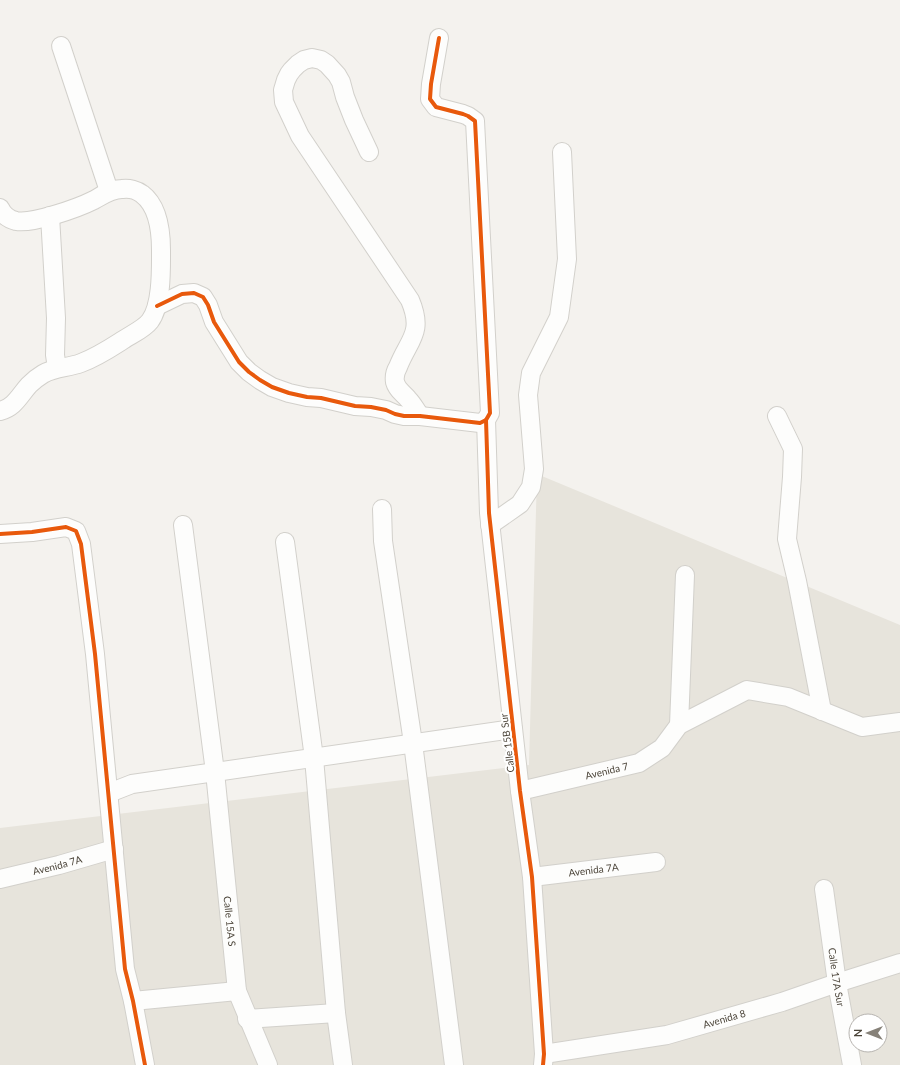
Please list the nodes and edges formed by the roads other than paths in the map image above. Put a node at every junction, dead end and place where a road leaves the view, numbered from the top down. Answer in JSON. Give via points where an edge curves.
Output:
{"nodes":[{"id":1,"x":439,"y":38,"type":"dead end"},
{"id":2,"x":61,"y":46,"type":"dead end"},
{"id":3,"x":369,"y":152,"type":"dead end"},
{"id":4,"x":562,"y":152,"type":"dead end"},
{"id":5,"x":108,"y":191,"type":"junction"},
{"id":6,"x":3,"y":215,"type":"edge"},
{"id":7,"x":50,"y":216,"type":"junction"},
{"id":8,"x":157,"y":306,"type":"junction"},
{"id":9,"x":57,"y":368,"type":"junction"},
{"id":10,"x":0,"y":411,"type":"edge"},
{"id":11,"x":420,"y":416,"type":"junction"},
{"id":12,"x":777,"y":416,"type":"dead end"},
{"id":13,"x":486,"y":420,"type":"junction"},
{"id":14,"x":382,"y":509,"type":"dead end"},
{"id":15,"x":183,"y":525,"type":"dead end"},
{"id":16,"x":490,"y":525,"type":"junction"},
{"id":17,"x":0,"y":534,"type":"edge"},
{"id":18,"x":285,"y":542,"type":"dead end"},
{"id":19,"x":685,"y":575,"type":"dead end"},
{"id":20,"x":822,"y":711,"type":"junction"},
{"id":21,"x":900,"y":722,"type":"edge"},
{"id":22,"x":679,"y":724,"type":"junction"},
{"id":23,"x":513,"y":729,"type":"junction"},
{"id":24,"x":413,"y":744,"type":"junction"},
{"id":25,"x":314,"y":758,"type":"junction"},
{"id":26,"x":215,"y":772,"type":"junction"},
{"id":27,"x":520,"y":791,"type":"junction"},
{"id":28,"x":108,"y":793,"type":"junction"},
{"id":29,"x":114,"y":849,"type":"junction"},
{"id":30,"x":656,"y":862,"type":"dead end"},
{"id":31,"x":532,"y":877,"type":"junction"},
{"id":32,"x":0,"y":879,"type":"edge"},
{"id":33,"x":824,"y":890,"type":"dead end"},
{"id":34,"x":900,"y":963,"type":"edge"},
{"id":35,"x":837,"y":983,"type":"junction"},
{"id":36,"x":237,"y":992,"type":"junction"},
{"id":37,"x":133,"y":1001,"type":"junction"},
{"id":38,"x":336,"y":1013,"type":"junction"},
{"id":39,"x":247,"y":1019,"type":"junction"},
{"id":40,"x":544,"y":1060,"type":"edge"},
{"id":41,"x":145,"y":1065,"type":"edge"},
{"id":42,"x":268,"y":1065,"type":"edge"},
{"id":43,"x":343,"y":1065,"type":"edge"},
{"id":44,"x":454,"y":1065,"type":"edge"},
{"id":45,"x":852,"y":1065,"type":"edge"}],
"edges":[{"from":1,"to":13,"type":"street","name":"Calle 15B Sur","via":[[430,99],[436,107],[463,114],[475,122],[490,413]]},
{"from":2,"to":5,"type":"street"},
{"from":3,"to":11,"type":"street","via":[[338,75],[321,60],[312,58],[298,64],[289,74],[283,90],[284,102],[300,136],[414,308],[414,335],[394,375],[398,390]]},
{"from":4,"to":16,"type":"street","via":[[567,259],[558,317],[531,373],[528,395],[534,469],[531,486],[520,504]]},
{"from":5,"to":7,"type":"street","via":[[94,200]]},
{"from":5,"to":8,"type":"street","via":[[122,188],[140,193],[147,198],[153,209],[160,236]]},
{"from":6,"to":7,"type":"street","via":[[15,221]]},
{"from":7,"to":9,"type":"street"},
{"from":8,"to":9,"type":"street","via":[[150,321],[143,328],[107,351],[78,364]]},
{"from":8,"to":11,"type":"street","via":[[182,294],[194,293],[202,297],[214,322],[240,362],[272,387],[307,397],[371,407],[404,416]]},
{"from":9,"to":10,"type":"street","via":[[36,379],[13,404]]},
{"from":11,"to":13,"type":"street","via":[[480,423]]},
{"from":12,"to":20,"type":"street","via":[[793,449],[787,539]]},
{"from":13,"to":16,"type":"street","name":"Calle 15B Sur"},
{"from":14,"to":24,"type":"street","via":[[383,541]]},
{"from":15,"to":26,"type":"street","name":"Calle 15A S"},
{"from":16,"to":23,"type":"street","name":"Calle 15B Sur"},
{"from":17,"to":28,"type":"street","via":[[66,527],[76,531],[95,654]]},
{"from":18,"to":25,"type":"street"},
{"from":19,"to":22,"type":"street"},
{"from":20,"to":21,"type":"street","via":[[862,727]]},
{"from":20,"to":22,"type":"street","via":[[788,697],[747,690]]},
{"from":22,"to":27,"type":"street","name":"Avenida 7","via":[[662,748],[639,763]]},
{"from":23,"to":24,"type":"street"},
{"from":23,"to":27,"type":"street","name":"Calle 15B Sur"},
{"from":24,"to":25,"type":"street"},
{"from":24,"to":44,"type":"street"},
{"from":25,"to":26,"type":"street"},
{"from":25,"to":38,"type":"street"},
{"from":26,"to":28,"type":"street","via":[[132,784]]},
{"from":26,"to":36,"type":"street","name":"Calle 15A S"},
{"from":27,"to":31,"type":"street","name":"Calle 15B Sur"},
{"from":28,"to":29,"type":"street"},
{"from":29,"to":32,"type":"street","name":"Avenida 7A"},
{"from":29,"to":37,"type":"street","via":[[125,969]]},
{"from":30,"to":31,"type":"street","name":"Avenida 7A"},
{"from":31,"to":40,"type":"street","name":"Calle 15B Sur"},
{"from":33,"to":35,"type":"street","name":"Calle 17A Sur"},
{"from":34,"to":35,"type":"street","name":"Avenida 8"},
{"from":35,"to":40,"type":"street","name":"Avenida 8","via":[[782,1002],[667,1035]]},
{"from":35,"to":45,"type":"street","name":"Calle 17A Sur"},
{"from":36,"to":37,"type":"street"},
{"from":36,"to":39,"type":"street","name":"Calle 15A S"},
{"from":37,"to":41,"type":"street"},
{"from":38,"to":39,"type":"street"},
{"from":38,"to":43,"type":"street"},
{"from":39,"to":42,"type":"street","name":"Calle 15A S"}]}
